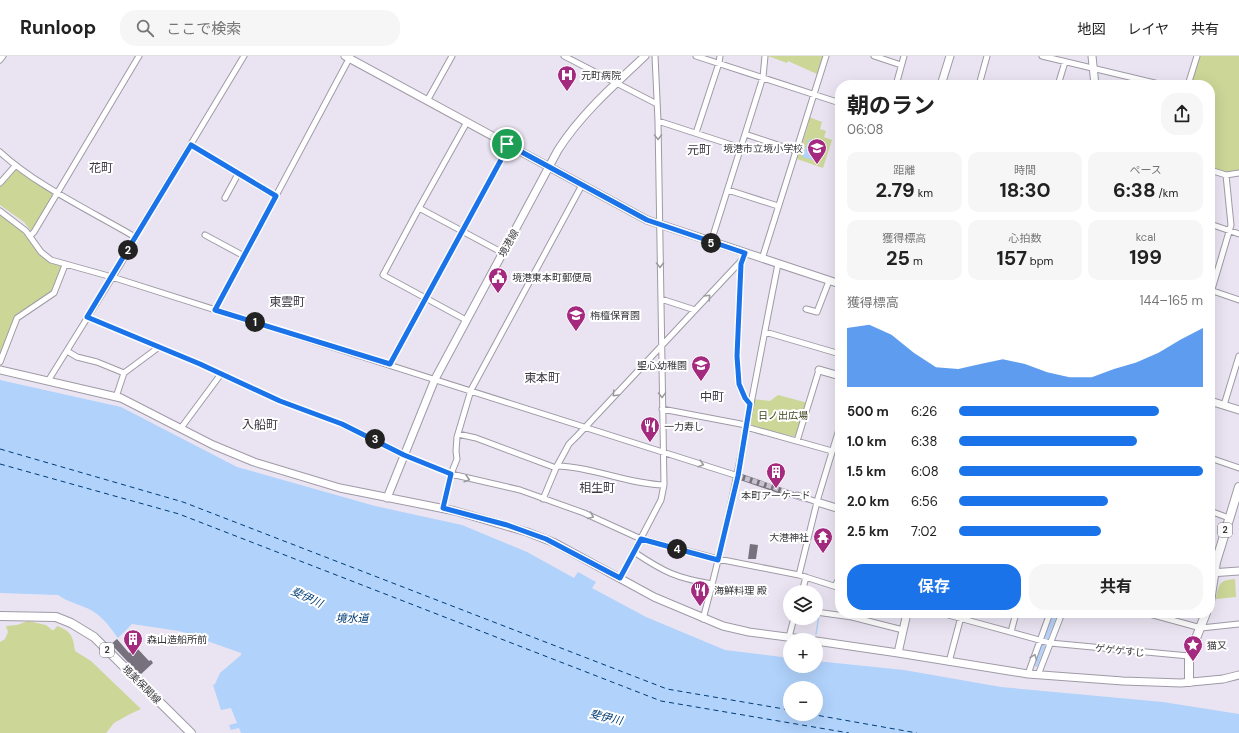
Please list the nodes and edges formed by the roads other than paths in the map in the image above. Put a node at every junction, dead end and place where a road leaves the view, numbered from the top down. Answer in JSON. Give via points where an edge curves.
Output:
{"nodes":[{"id":1,"x":3,"y":56,"type":"edge"},
{"id":2,"x":139,"y":56,"type":"edge"},
{"id":3,"x":244,"y":56,"type":"edge"},
{"id":4,"x":452,"y":56,"type":"edge"},
{"id":5,"x":564,"y":56,"type":"edge"},
{"id":6,"x":646,"y":56,"type":"edge"},
{"id":7,"x":655,"y":56,"type":"edge"},
{"id":8,"x":696,"y":56,"type":"edge"},
{"id":9,"x":720,"y":56,"type":"edge"},
{"id":10,"x":765,"y":56,"type":"edge"},
{"id":11,"x":826,"y":56,"type":"edge"},
{"id":12,"x":874,"y":56,"type":"edge"},
{"id":13,"x":904,"y":56,"type":"edge"},
{"id":14,"x":950,"y":56,"type":"edge"},
{"id":15,"x":987,"y":56,"type":"edge"},
{"id":16,"x":1042,"y":56,"type":"edge"},
{"id":17,"x":1092,"y":56,"type":"edge"},
{"id":18,"x":1197,"y":56,"type":"edge"},
{"id":19,"x":348,"y":57,"type":"edge"},
{"id":20,"x":0,"y":60,"type":"edge"},
{"id":21,"x":1065,"y":62,"type":"junction"},
{"id":22,"x":719,"y":63,"type":"junction"},
{"id":23,"x":901,"y":65,"type":"junction"},
{"id":24,"x":1093,"y":69,"type":"junction"},
{"id":25,"x":763,"y":77,"type":"junction"},
{"id":26,"x":897,"y":80,"type":"edge"},
{"id":27,"x":943,"y":80,"type":"edge"},
{"id":28,"x":980,"y":80,"type":"edge"},
{"id":29,"x":1060,"y":80,"type":"edge"},
{"id":30,"x":1094,"y":80,"type":"edge"},
{"id":31,"x":1141,"y":80,"type":"edge"},
{"id":32,"x":1190,"y":80,"type":"edge"},
{"id":33,"x":615,"y":84,"type":"junction"},
{"id":34,"x":814,"y":94,"type":"junction"},
{"id":35,"x":427,"y":101,"type":"junction"},
{"id":36,"x":835,"y":101,"type":"edge"},
{"id":37,"x":657,"y":104,"type":"junction"},
{"id":38,"x":658,"y":121,"type":"junction"},
{"id":39,"x":467,"y":122,"type":"junction"},
{"id":40,"x":696,"y":133,"type":"junction"},
{"id":41,"x":745,"y":134,"type":"junction"},
{"id":42,"x":507,"y":144,"type":"junction"},
{"id":43,"x":191,"y":145,"type":"junction"},
{"id":44,"x":741,"y":148,"type":"junction"},
{"id":45,"x":796,"y":150,"type":"junction"},
{"id":46,"x":0,"y":152,"type":"edge"},
{"id":47,"x":15,"y":166,"type":"junction"},
{"id":48,"x":550,"y":167,"type":"junction"},
{"id":49,"x":1215,"y":172,"type":"edge"},
{"id":50,"x":1239,"y":173,"type":"edge"},
{"id":51,"x":238,"y":174,"type":"junction"},
{"id":52,"x":1226,"y":175,"type":"junction"},
{"id":53,"x":0,"y":183,"type":"edge"},
{"id":54,"x":582,"y":185,"type":"junction"},
{"id":55,"x":728,"y":190,"type":"junction"},
{"id":56,"x":58,"y":192,"type":"junction"},
{"id":57,"x":276,"y":196,"type":"junction"},
{"id":58,"x":225,"y":198,"type":"dead end"},
{"id":59,"x":778,"y":206,"type":"junction"},
{"id":60,"x":419,"y":208,"type":"junction"},
{"id":61,"x":0,"y":211,"type":"edge"},
{"id":62,"x":659,"y":226,"type":"junction"},
{"id":63,"x":1215,"y":226,"type":"edge"},
{"id":64,"x":1229,"y":230,"type":"junction"},
{"id":65,"x":461,"y":231,"type":"junction"},
{"id":66,"x":1239,"y":234,"type":"edge"},
{"id":67,"x":205,"y":235,"type":"dead end"},
{"id":68,"x":30,"y":236,"type":"junction"},
{"id":69,"x":135,"y":237,"type":"junction"},
{"id":70,"x":711,"y":242,"type":"junction"},
{"id":71,"x":503,"y":253,"type":"junction"},
{"id":72,"x":745,"y":253,"type":"junction"},
{"id":73,"x":244,"y":256,"type":"junction"},
{"id":74,"x":762,"y":259,"type":"junction"},
{"id":75,"x":741,"y":261,"type":"junction"},
{"id":76,"x":778,"y":264,"type":"junction"},
{"id":77,"x":65,"y":265,"type":"junction"},
{"id":78,"x":1215,"y":276,"type":"edge"},
{"id":79,"x":112,"y":277,"type":"junction"},
{"id":80,"x":829,"y":281,"type":"junction"},
{"id":81,"x":835,"y":283,"type":"edge"},
{"id":82,"x":1215,"y":293,"type":"edge"},
{"id":83,"x":425,"y":298,"type":"junction"},
{"id":84,"x":661,"y":299,"type":"junction"},
{"id":85,"x":1239,"y":300,"type":"edge"},
{"id":86,"x":806,"y":309,"type":"dead end"},
{"id":87,"x":215,"y":310,"type":"junction"},
{"id":88,"x":694,"y":310,"type":"junction"},
{"id":89,"x":87,"y":317,"type":"junction"},
{"id":90,"x":466,"y":320,"type":"junction"},
{"id":91,"x":764,"y":332,"type":"junction"},
{"id":92,"x":661,"y":345,"type":"junction"},
{"id":93,"x":159,"y":347,"type":"junction"},
{"id":94,"x":67,"y":351,"type":"junction"},
{"id":95,"x":835,"y":353,"type":"edge"},
{"id":96,"x":1239,"y":356,"type":"edge"},
{"id":97,"x":0,"y":362,"type":"edge"},
{"id":98,"x":390,"y":364,"type":"junction"},
{"id":99,"x":0,"y":370,"type":"edge"},
{"id":100,"x":819,"y":370,"type":"joint"},
{"id":101,"x":124,"y":373,"type":"junction"},
{"id":102,"x":221,"y":374,"type":"junction"},
{"id":103,"x":835,"y":375,"type":"edge"},
{"id":104,"x":435,"y":379,"type":"junction"},
{"id":105,"x":48,"y":381,"type":"junction"},
{"id":106,"x":471,"y":390,"type":"junction"},
{"id":107,"x":116,"y":397,"type":"junction"},
{"id":108,"x":1215,"y":402,"type":"edge"},
{"id":109,"x":750,"y":404,"type":"junction"},
{"id":110,"x":1224,"y":405,"type":"junction"},
{"id":111,"x":662,"y":409,"type":"junction"},
{"id":112,"x":1239,"y":410,"type":"edge"},
{"id":113,"x":746,"y":426,"type":"junction"},
{"id":114,"x":585,"y":427,"type":"junction"},
{"id":115,"x":181,"y":428,"type":"junction"},
{"id":116,"x":458,"y":434,"type":"junction"},
{"id":117,"x":797,"y":442,"type":"junction"},
{"id":118,"x":835,"y":445,"type":"edge"},
{"id":119,"x":832,"y":451,"type":"junction"},
{"id":120,"x":663,"y":452,"type":"junction"},
{"id":121,"x":404,"y":455,"type":"junction"},
{"id":122,"x":1215,"y":460,"type":"edge"},
{"id":123,"x":556,"y":467,"type":"junction"},
{"id":124,"x":1239,"y":468,"type":"edge"},
{"id":125,"x":451,"y":474,"type":"junction"},
{"id":126,"x":738,"y":476,"type":"junction"},
{"id":127,"x":664,"y":486,"type":"junction"},
{"id":128,"x":1239,"y":487,"type":"edge"},
{"id":129,"x":797,"y":495,"type":"tunnel mouth"},
{"id":130,"x":386,"y":498,"type":"junction"},
{"id":131,"x":543,"y":499,"type":"junction"},
{"id":132,"x":817,"y":502,"type":"junction"},
{"id":133,"x":835,"y":507,"type":"edge"},
{"id":134,"x":443,"y":508,"type":"junction"},
{"id":135,"x":1215,"y":513,"type":"edge"},
{"id":136,"x":1229,"y":518,"type":"junction"},
{"id":137,"x":641,"y":539,"type":"junction"},
{"id":138,"x":634,"y":552,"type":"junction"},
{"id":139,"x":718,"y":560,"type":"junction"},
{"id":140,"x":1215,"y":565,"type":"edge"},
{"id":141,"x":1239,"y":571,"type":"edge"},
{"id":142,"x":1215,"y":573,"type":"edge"},
{"id":143,"x":800,"y":575,"type":"junction"},
{"id":144,"x":806,"y":577,"type":"junction"},
{"id":145,"x":620,"y":578,"type":"junction"},
{"id":146,"x":712,"y":584,"type":"junction"},
{"id":147,"x":804,"y":585,"type":"edge"},
{"id":148,"x":835,"y":586,"type":"edge"},
{"id":149,"x":823,"y":613,"type":"edge"},
{"id":150,"x":835,"y":615,"type":"edge"},
{"id":151,"x":0,"y":616,"type":"edge"},
{"id":152,"x":852,"y":618,"type":"edge"},
{"id":153,"x":906,"y":618,"type":"edge"},
{"id":154,"x":960,"y":618,"type":"edge"},
{"id":155,"x":967,"y":618,"type":"edge"},
{"id":156,"x":1015,"y":618,"type":"edge"},
{"id":157,"x":1048,"y":618,"type":"edge"},
{"id":158,"x":1060,"y":618,"type":"edge"},
{"id":159,"x":1164,"y":618,"type":"edge"},
{"id":160,"x":1204,"y":618,"type":"edge"},
{"id":161,"x":703,"y":619,"type":"junction"},
{"id":162,"x":1239,"y":624,"type":"edge"},
{"id":163,"x":1201,"y":628,"type":"junction"},
{"id":164,"x":903,"y":630,"type":"junction"},
{"id":165,"x":1011,"y":632,"type":"junction"},
{"id":166,"x":783,"y":636,"type":"edge"},
{"id":167,"x":1040,"y":640,"type":"junction"},
{"id":168,"x":823,"y":642,"type":"edge"},
{"id":169,"x":1050,"y":643,"type":"junction"},
{"id":170,"x":898,"y":653,"type":"junction"},
{"id":171,"x":1189,"y":656,"type":"junction"},
{"id":172,"x":949,"y":662,"type":"junction"},
{"id":173,"x":1028,"y":674,"type":"junction"},
{"id":174,"x":1038,"y":675,"type":"junction"},
{"id":175,"x":1239,"y":675,"type":"edge"},
{"id":176,"x":1189,"y":682,"type":"junction"},
{"id":177,"x":188,"y":731,"type":"edge"}],
"edges":[{"from":1,"to":20,"type":"street"},
{"from":2,"to":56,"type":"street"},
{"from":3,"to":43,"type":"street"},
{"from":4,"to":35,"type":"street"},
{"from":5,"to":33,"type":"street"},
{"from":6,"to":33,"type":"street","name":"境港線"},
{"from":7,"to":37,"type":"street"},
{"from":8,"to":22,"type":"street"},
{"from":9,"to":22,"type":"street"},
{"from":10,"to":25,"type":"street"},
{"from":11,"to":34,"type":"street"},
{"from":12,"to":23,"type":"street"},
{"from":13,"to":23,"type":"street"},
{"from":14,"to":27,"type":"street"},
{"from":15,"to":28,"type":"street"},
{"from":16,"to":21,"type":"street"},
{"from":17,"to":24,"type":"street"},
{"from":18,"to":32,"type":"street"},
{"from":19,"to":35,"type":"street"},
{"from":19,"to":57,"type":"street"},
{"from":21,"to":24,"type":"street"},
{"from":21,"to":29,"type":"street"},
{"from":22,"to":25,"type":"street"},
{"from":22,"to":40,"type":"street"},
{"from":23,"to":26,"type":"street"},
{"from":24,"to":30,"type":"street"},
{"from":24,"to":31,"type":"street"},
{"from":25,"to":34,"type":"street"},
{"from":25,"to":41,"type":"street"},
{"from":33,"to":37,"type":"street"},
{"from":33,"to":48,"type":"street","name":"境港線","via":[[566,137]]},
{"from":34,"to":36,"type":"street"},
{"from":34,"to":45,"type":"street"},
{"from":35,"to":39,"type":"street"},
{"from":37,"to":38,"type":"street"},
{"from":38,"to":40,"type":"street"},
{"from":38,"to":62,"type":"street","one_way":true},
{"from":39,"to":42,"type":"street"},
{"from":39,"to":60,"type":"street"},
{"from":40,"to":44,"type":"street"},
{"from":41,"to":44,"type":"street"},
{"from":41,"to":45,"type":"street"},
{"from":42,"to":48,"type":"street"},
{"from":42,"to":65,"type":"street","via":[[502,158]]},
{"from":43,"to":51,"type":"street"},
{"from":43,"to":69,"type":"street"},
{"from":44,"to":55,"type":"street"},
{"from":45,"to":59,"type":"street"},
{"from":46,"to":47,"type":"street"},
{"from":47,"to":53,"type":"street"},
{"from":47,"to":56,"type":"street"},
{"from":48,"to":54,"type":"street"},
{"from":48,"to":71,"type":"street","name":"境港線"},
{"from":49,"to":52,"type":"street"},
{"from":50,"to":52,"type":"street"},
{"from":51,"to":57,"type":"street"},
{"from":51,"to":58,"type":"street"},
{"from":52,"to":64,"type":"street","via":[[1231,225]]},
{"from":54,"to":62,"type":"street"},
{"from":54,"to":106,"type":"street"},
{"from":55,"to":59,"type":"street"},
{"from":55,"to":70,"type":"street"},
{"from":56,"to":68,"type":"street"},
{"from":56,"to":69,"type":"street"},
{"from":57,"to":73,"type":"street"},
{"from":59,"to":74,"type":"street"},
{"from":60,"to":65,"type":"street"},
{"from":60,"to":83,"type":"street","via":[[383,275]]},
{"from":61,"to":68,"type":"street"},
{"from":62,"to":70,"type":"street"},
{"from":62,"to":84,"type":"street","one_way":true},
{"from":63,"to":64,"type":"street"},
{"from":64,"to":66,"type":"street"},
{"from":64,"to":78,"type":"street"},
{"from":65,"to":71,"type":"street"},
{"from":65,"to":83,"type":"street"},
{"from":67,"to":73,"type":"street"},
{"from":68,"to":77,"type":"street","via":[[41,252],[54,262]]},
{"from":69,"to":79,"type":"street"},
{"from":70,"to":72,"type":"street"},
{"from":71,"to":90,"type":"street","name":"境港線"},
{"from":72,"to":74,"type":"street"},
{"from":72,"to":75,"type":"street"},
{"from":73,"to":87,"type":"street"},
{"from":74,"to":76,"type":"street"},
{"from":88,"to":75,"type":"street","one_way":true},
{"from":75,"to":109,"type":"street","via":[[737,356],[739,384]]},
{"from":76,"to":80,"type":"street"},
{"from":76,"to":91,"type":"street"},
{"from":77,"to":79,"type":"street"},
{"from":77,"to":97,"type":"street","via":[[54,293],[17,318]]},
{"from":79,"to":87,"type":"street"},
{"from":79,"to":89,"type":"street"},
{"from":80,"to":81,"type":"street"},
{"from":80,"to":86,"type":"street","via":[[817,312]]},
{"from":82,"to":85,"type":"street"},
{"from":83,"to":90,"type":"street"},
{"from":83,"to":98,"type":"street"},
{"from":84,"to":88,"type":"street"},
{"from":84,"to":92,"type":"street"},
{"from":87,"to":98,"type":"street"},
{"from":88,"to":92,"type":"street"},
{"from":89,"to":93,"type":"street"},
{"from":89,"to":94,"type":"street"},
{"from":90,"to":104,"type":"street","name":"境港線"},
{"from":91,"to":95,"type":"street"},
{"from":91,"to":109,"type":"street"},
{"from":92,"to":111,"type":"street","one_way":true},
{"from":92,"to":114,"type":"street","one_way":true},
{"from":93,"to":101,"type":"street"},
{"from":93,"to":102,"type":"street"},
{"from":94,"to":101,"type":"street"},
{"from":94,"to":105,"type":"street"},
{"from":96,"to":110,"type":"street"},
{"from":98,"to":104,"type":"street"},
{"from":99,"to":105,"type":"street"},
{"from":100,"to":103,"type":"street"},
{"from":100,"to":117,"type":"street"},
{"from":101,"to":107,"type":"street"},
{"from":102,"to":115,"type":"street"},
{"from":102,"to":121,"type":"street","via":[[280,401],[342,424]]},
{"from":104,"to":106,"type":"street"},
{"from":104,"to":121,"type":"street","name":"境港線"},
{"from":105,"to":107,"type":"street"},
{"from":106,"to":114,"type":"street"},
{"from":106,"to":116,"type":"street"},
{"from":107,"to":115,"type":"street"},
{"from":108,"to":110,"type":"street"},
{"from":109,"to":113,"type":"street"},
{"from":110,"to":112,"type":"street"},
{"from":111,"to":113,"type":"street"},
{"from":111,"to":120,"type":"street"},
{"from":113,"to":117,"type":"street"},
{"from":113,"to":126,"type":"street"},
{"from":114,"to":120,"type":"street"},
{"from":114,"to":123,"type":"street","via":[[569,444]]},
{"from":115,"to":130,"type":"street","via":[[254,462],[340,488]]},
{"from":116,"to":123,"type":"street"},
{"from":116,"to":125,"type":"street","via":[[457,459]]},
{"from":117,"to":119,"type":"street"},
{"from":118,"to":119,"type":"street"},
{"from":119,"to":132,"type":"street"},
{"from":120,"to":126,"type":"street","one_way":true},
{"from":120,"to":127,"type":"street"},
{"from":121,"to":125,"type":"street"},
{"from":121,"to":130,"type":"street","name":"境港線"},
{"from":122,"to":124,"type":"street"},
{"from":123,"to":127,"type":"street","via":[[591,469],[624,480]]},
{"from":123,"to":131,"type":"street"},
{"from":125,"to":131,"type":"street","one_way":true,"via":[[520,490]]},
{"from":125,"to":134,"type":"street"},
{"from":126,"to":139,"type":"street"},
{"from":127,"to":137,"type":"street","via":[[661,500]]},
{"from":128,"to":136,"type":"main road","number":"2"},
{"from":129,"to":132,"type":"street"},
{"from":130,"to":134,"type":"street"},
{"from":131,"to":137,"type":"street","one_way":true,"via":[[584,513]]},
{"from":132,"to":133,"type":"street"},
{"from":132,"to":143,"type":"street"},
{"from":134,"to":145,"type":"street","via":[[507,525],[546,539]]},
{"from":135,"to":136,"type":"street"},
{"from":136,"to":140,"type":"main road","number":"2"},
{"from":137,"to":138,"type":"street"},
{"from":137,"to":139,"type":"street"},
{"from":138,"to":145,"type":"street"},
{"from":138,"to":146,"type":"street","via":[[675,576]]},
{"from":139,"to":143,"type":"street"},
{"from":139,"to":146,"type":"street"},
{"from":141,"to":142,"type":"street"},
{"from":143,"to":144,"type":"street"},
{"from":144,"to":147,"type":"street"},
{"from":144,"to":148,"type":"street"},
{"from":145,"to":161,"type":"street"},
{"from":146,"to":161,"type":"street"},
{"from":149,"to":150,"type":"street"},
{"from":151,"to":177,"type":"main road","name":"境美保関線","number":"2","via":[[56,617],[81,628],[94,637]]},
{"from":152,"to":164,"type":"street"},
{"from":153,"to":164,"type":"street"},
{"from":154,"to":172,"type":"street"},
{"from":155,"to":165,"type":"street","name":"ゲゲゲすじ"},
{"from":156,"to":165,"type":"street"},
{"from":157,"to":167,"type":"street"},
{"from":158,"to":169,"type":"street"},
{"from":159,"to":163,"type":"street"},
{"from":160,"to":163,"type":"main road"},
{"from":161,"to":166,"type":"street","via":[[739,630]]},
{"from":162,"to":163,"type":"street"},
{"from":163,"to":171,"type":"main road"},
{"from":164,"to":170,"type":"street"},
{"from":165,"to":167,"type":"street","name":"ゲゲゲすじ"},
{"from":167,"to":169,"type":"street","name":"ゲゲゲすじ"},
{"from":173,"to":167,"type":"street","one_way":true},
{"from":168,"to":170,"type":"street"},
{"from":169,"to":171,"type":"street","name":"ゲゲゲすじ"},
{"from":169,"to":174,"type":"street"},
{"from":170,"to":172,"type":"street"},
{"from":171,"to":176,"type":"main road"},
{"from":172,"to":173,"type":"street"},
{"from":173,"to":174,"type":"street"},
{"from":174,"to":176,"type":"street","via":[[1123,682]]},
{"from":175,"to":176,"type":"street"}]}
